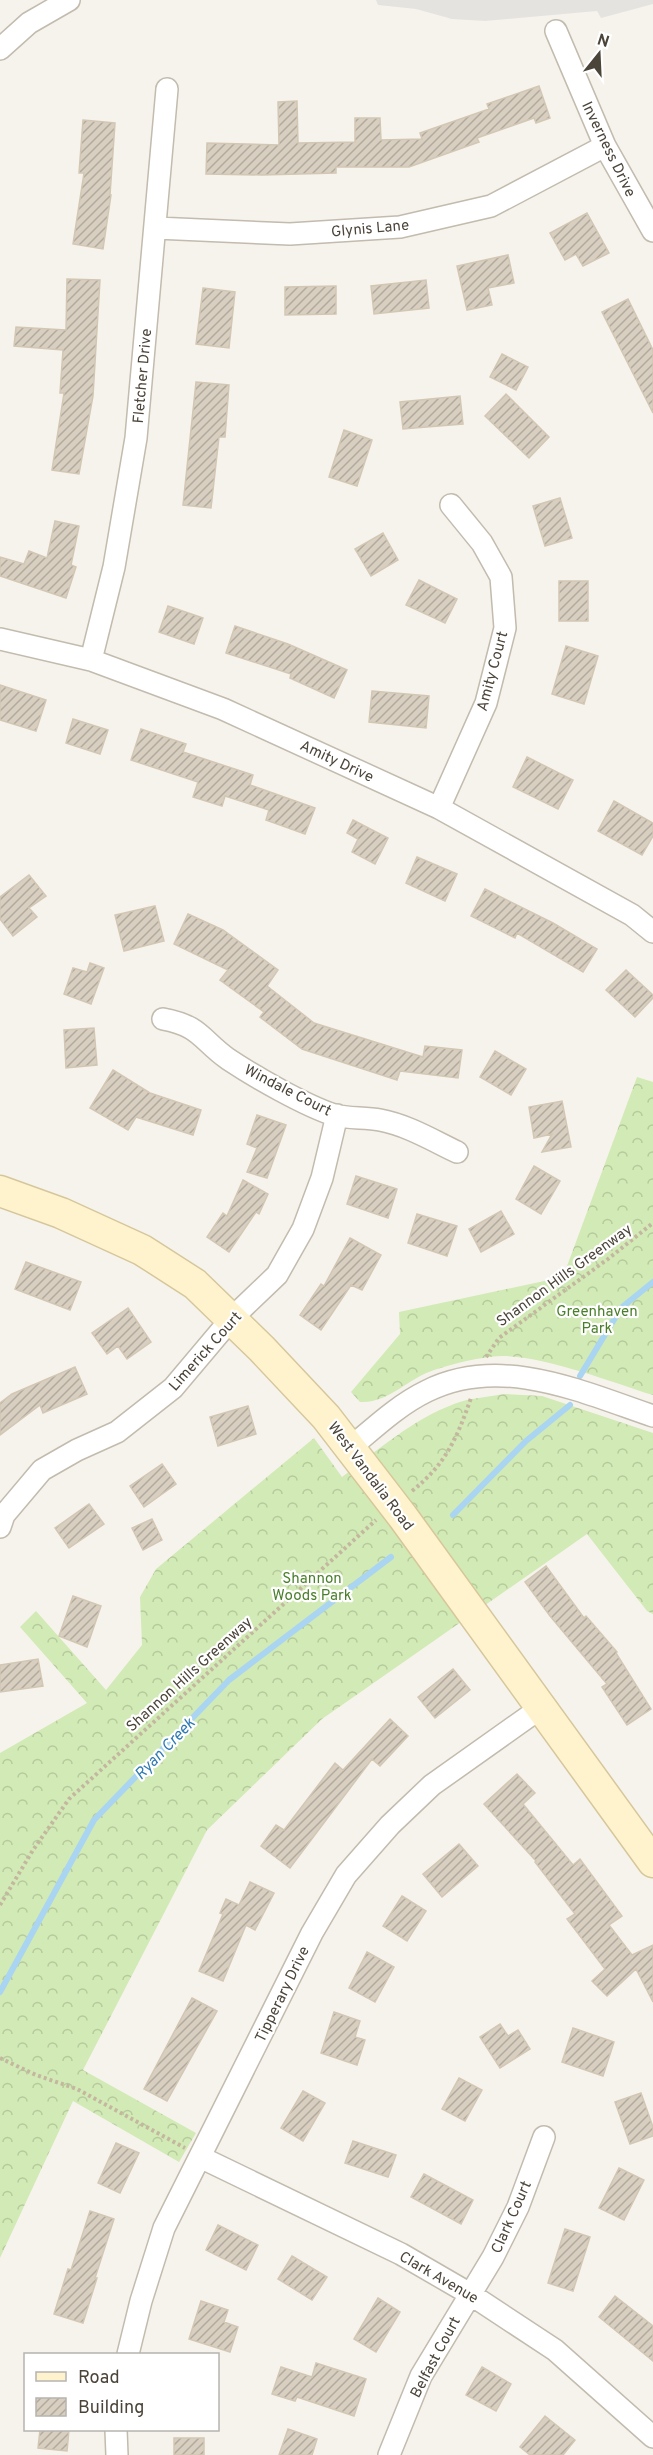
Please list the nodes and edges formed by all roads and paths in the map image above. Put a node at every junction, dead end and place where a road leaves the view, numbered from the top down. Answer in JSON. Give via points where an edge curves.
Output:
{"nodes":[{"id":1,"x":69,"y":0,"type":"edge"},
{"id":2,"x":556,"y":31,"type":"dead end"},
{"id":3,"x":0,"y":49,"type":"edge"},
{"id":4,"x":166,"y":88,"type":"dead end"},
{"id":5,"x":605,"y":146,"type":"junction"},
{"id":6,"x":156,"y":228,"type":"junction"},
{"id":7,"x":653,"y":231,"type":"edge"},
{"id":8,"x":451,"y":505,"type":"dead end"},
{"id":9,"x":0,"y":639,"type":"edge"},
{"id":10,"x":91,"y":660,"type":"junction"},
{"id":11,"x":439,"y":808,"type":"junction"},
{"id":12,"x":653,"y":932,"type":"edge"},
{"id":13,"x":163,"y":1019,"type":"dead end"},
{"id":14,"x":337,"y":1115,"type":"junction"},
{"id":15,"x":457,"y":1152,"type":"dead end"},
{"id":16,"x":0,"y":1191,"type":"edge"},
{"id":17,"x":653,"y":1223,"type":"edge"},
{"id":18,"x":232,"y":1318,"type":"junction"},
{"id":19,"x":478,"y":1377,"type":"junction"},
{"id":20,"x":653,"y":1416,"type":"edge"},
{"id":21,"x":350,"y":1448,"type":"junction"},
{"id":22,"x":394,"y":1506,"type":"junction"},
{"id":23,"x":0,"y":1527,"type":"edge"},
{"id":24,"x":542,"y":1707,"type":"junction"},
{"id":25,"x":653,"y":1861,"type":"edge"},
{"id":26,"x":0,"y":1905,"type":"edge"},
{"id":27,"x":0,"y":2058,"type":"edge"},
{"id":28,"x":544,"y":2137,"type":"dead end"},
{"id":29,"x":200,"y":2157,"type":"junction"},
{"id":30,"x":470,"y":2294,"type":"junction"},
{"id":31,"x":128,"y":2353,"type":"edge"},
{"id":32,"x":116,"y":2431,"type":"edge"},
{"id":33,"x":653,"y":2437,"type":"edge"},
{"id":34,"x":117,"y":2455,"type":"edge"},
{"id":35,"x":389,"y":2455,"type":"edge"}],
"edges":[{"from":1,"to":3,"type":"street","via":[[29,23]]},
{"from":2,"to":5,"type":"street","name":"Inverness Drive"},
{"from":4,"to":6,"type":"street","name":"Fletcher Drive"},
{"from":5,"to":6,"type":"street","name":"Glynis Lane","via":[[491,206],[400,228],[290,234]]},
{"from":5,"to":7,"type":"street","name":"Inverness Drive"},
{"from":6,"to":10,"type":"street","name":"Fletcher Drive","via":[[136,438],[114,567]]},
{"from":8,"to":11,"type":"street","name":"Amity Court","via":[[482,543],[501,577],[505,628],[486,703]]},
{"from":9,"to":10,"type":"street","name":"Amity Drive"},
{"from":10,"to":11,"type":"street","name":"Amity Drive","via":[[223,709]]},
{"from":11,"to":12,"type":"street","name":"Amity Drive","via":[[632,915]]},
{"from":13,"to":14,"type":"street","name":"Windale Court","via":[[182,1023],[202,1035],[227,1059],[309,1105]]},
{"from":14,"to":15,"type":"street","name":"Windale Court","via":[[380,1120]]},
{"from":14,"to":18,"type":"street","name":"Limerick Court","via":[[322,1178],[303,1229],[277,1275]]},
{"from":16,"to":18,"type":"main road","name":"West Vandalia Road","via":[[142,1250],[195,1284]]},
{"from":17,"to":19,"type":"path","name":"Shannon Hills Greenway","via":[[499,1338]]},
{"from":18,"to":21,"type":"main road","name":"West Vandalia Road","via":[[326,1417]]},
{"from":18,"to":23,"type":"street","name":"Limerick Court","via":[[173,1389],[117,1432],[42,1470],[4,1515]]},
{"from":19,"to":20,"type":"street","via":[[507,1375],[544,1380]]},
{"from":19,"to":21,"type":"street","via":[[428,1390],[397,1409]]},
{"from":19,"to":22,"type":"path","name":"Shannon Hills Greenway","via":[[446,1457],[431,1477]]},
{"from":21,"to":22,"type":"main road","name":"West Vandalia Road"},
{"from":22,"to":24,"type":"main road","name":"West Vandalia Road"},
{"from":22,"to":26,"type":"path","name":"Shannon Hills Greenway","via":[[69,1799]]},
{"from":24,"to":25,"type":"main road","name":"West Vandalia Road"},
{"from":24,"to":29,"type":"street","name":"Tipperary Drive","via":[[432,1785],[346,1875],[312,1933]]},
{"from":27,"to":29,"type":"path","via":[[36,2076],[77,2089]]},
{"from":28,"to":30,"type":"street","name":"Clark Court","via":[[518,2207]]},
{"from":29,"to":30,"type":"street","name":"Clark Avenue","via":[[401,2254]]},
{"from":29,"to":31,"type":"street","name":"Tipperary Drive","via":[[164,2228]]},
{"from":30,"to":33,"type":"street","name":"Clark Avenue","via":[[555,2350]]},
{"from":30,"to":35,"type":"street","name":"Belfast Court","via":[[421,2376]]},
{"from":32,"to":34,"type":"street"}]}
